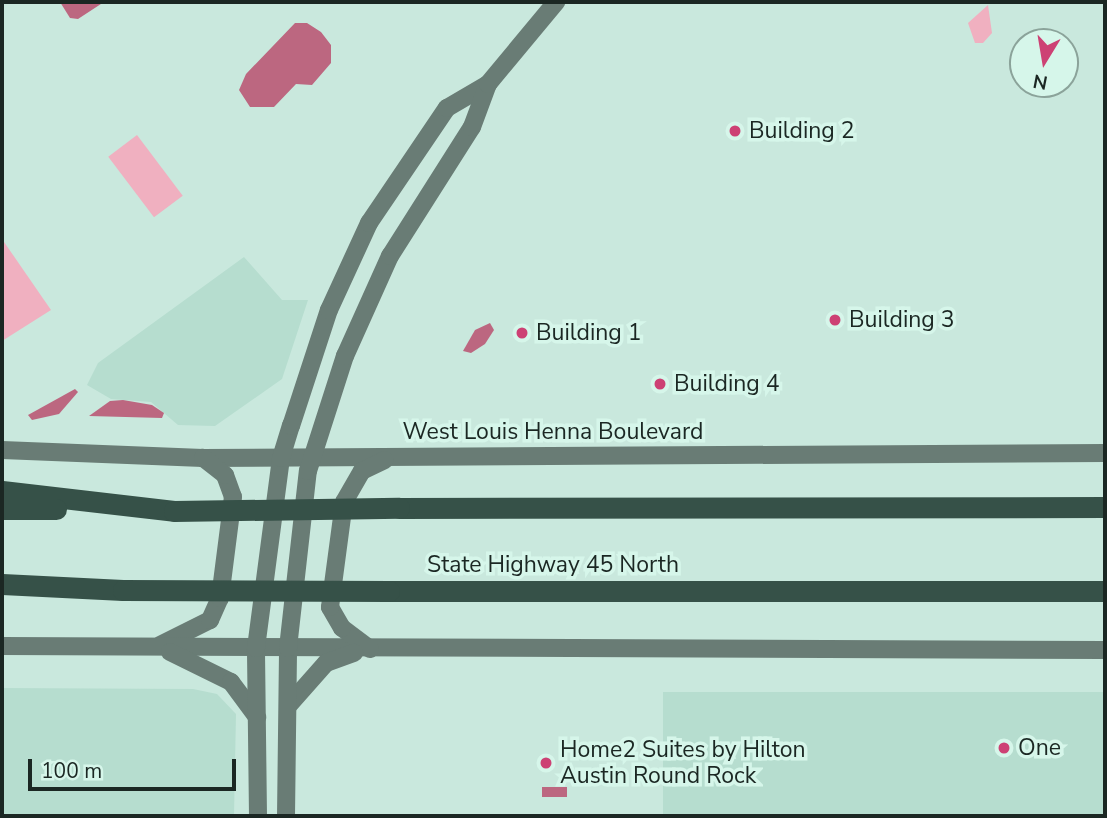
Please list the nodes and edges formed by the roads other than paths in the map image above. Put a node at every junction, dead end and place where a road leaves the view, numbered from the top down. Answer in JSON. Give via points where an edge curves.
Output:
{"nodes":[{"id":1,"x":556,"y":2,"type":"edge"},
{"id":2,"x":488,"y":84,"type":"junction"},
{"id":3,"x":360,"y":243,"type":"junction"},
{"id":4,"x":390,"y":256,"type":"junction"},
{"id":5,"x":2,"y":450,"type":"edge"},
{"id":6,"x":1105,"y":453,"type":"edge"},
{"id":7,"x":315,"y":457,"type":"junction"},
{"id":8,"x":203,"y":458,"type":"junction"},
{"id":9,"x":281,"y":458,"type":"junction"},
{"id":10,"x":391,"y":458,"type":"junction"},
{"id":11,"x":2,"y":491,"type":"edge"},
{"id":12,"x":1105,"y":507,"type":"edge"},
{"id":13,"x":2,"y":509,"type":"edge"},
{"id":14,"x":173,"y":511,"type":"junction"},
{"id":15,"x":2,"y":584,"type":"edge"},
{"id":16,"x":123,"y":590,"type":"junction"},
{"id":17,"x":1105,"y":591,"type":"edge"},
{"id":18,"x":2,"y":595,"type":"edge"},
{"id":19,"x":2,"y":646,"type":"edge"},
{"id":20,"x":157,"y":647,"type":"junction"},
{"id":21,"x":256,"y":648,"type":"junction"},
{"id":22,"x":288,"y":648,"type":"junction"},
{"id":23,"x":370,"y":649,"type":"junction"},
{"id":24,"x":1105,"y":650,"type":"edge"},
{"id":25,"x":288,"y":706,"type":"junction"},
{"id":26,"x":258,"y":719,"type":"junction"},
{"id":27,"x":258,"y":816,"type":"edge"},
{"id":28,"x":286,"y":816,"type":"edge"}],
"edges":[{"from":1,"to":2,"type":"main road"},
{"from":2,"to":3,"type":"main road","via":[[447,108],[406,165]]},
{"from":2,"to":4,"type":"main road","via":[[472,127]]},
{"from":3,"to":4,"type":"main road"},
{"from":3,"to":9,"type":"main road","via":[[329,310]]},
{"from":4,"to":7,"type":"main road","via":[[345,356]]},
{"from":5,"to":8,"type":"main road","name":"West Louis Henna Boulevard"},
{"from":6,"to":10,"type":"main road","name":"West Louis Henna Boulevard"},
{"from":7,"to":9,"type":"main road","name":"West Louis Henna Boulevard"},
{"from":7,"to":10,"type":"main road","name":"West Louis Henna Boulevard"},
{"from":7,"to":22,"type":"main road","via":[[308,471]]},
{"from":8,"to":9,"type":"main road","name":"West Louis Henna Boulevard"},
{"from":8,"to":20,"type":"main road","via":[[225,475],[233,497],[223,589],[210,620]]},
{"from":9,"to":21,"type":"main road"},
{"from":10,"to":23,"type":"main road","via":[[362,471],[344,502],[330,607],[342,628]]},
{"from":11,"to":14,"type":"highway"},
{"from":12,"to":14,"type":"highway","bridge":true},
{"from":13,"to":14,"type":"highway"},
{"from":15,"to":16,"type":"highway","name":"State Highway 45 North"},
{"from":16,"to":17,"type":"highway","name":"State Highway 45 North","bridge":true},
{"from":16,"to":18,"type":"highway"},
{"from":19,"to":20,"type":"main road"},
{"from":20,"to":21,"type":"main road"},
{"from":20,"to":26,"type":"main road","via":[[231,681]]},
{"from":21,"to":22,"type":"main road"},
{"from":21,"to":26,"type":"main road"},
{"from":22,"to":23,"type":"main road"},
{"from":22,"to":25,"type":"main road"},
{"from":23,"to":24,"type":"main road"},
{"from":23,"to":25,"type":"main road","via":[[326,663]]},
{"from":25,"to":28,"type":"main road"},
{"from":26,"to":27,"type":"main road"}]}
